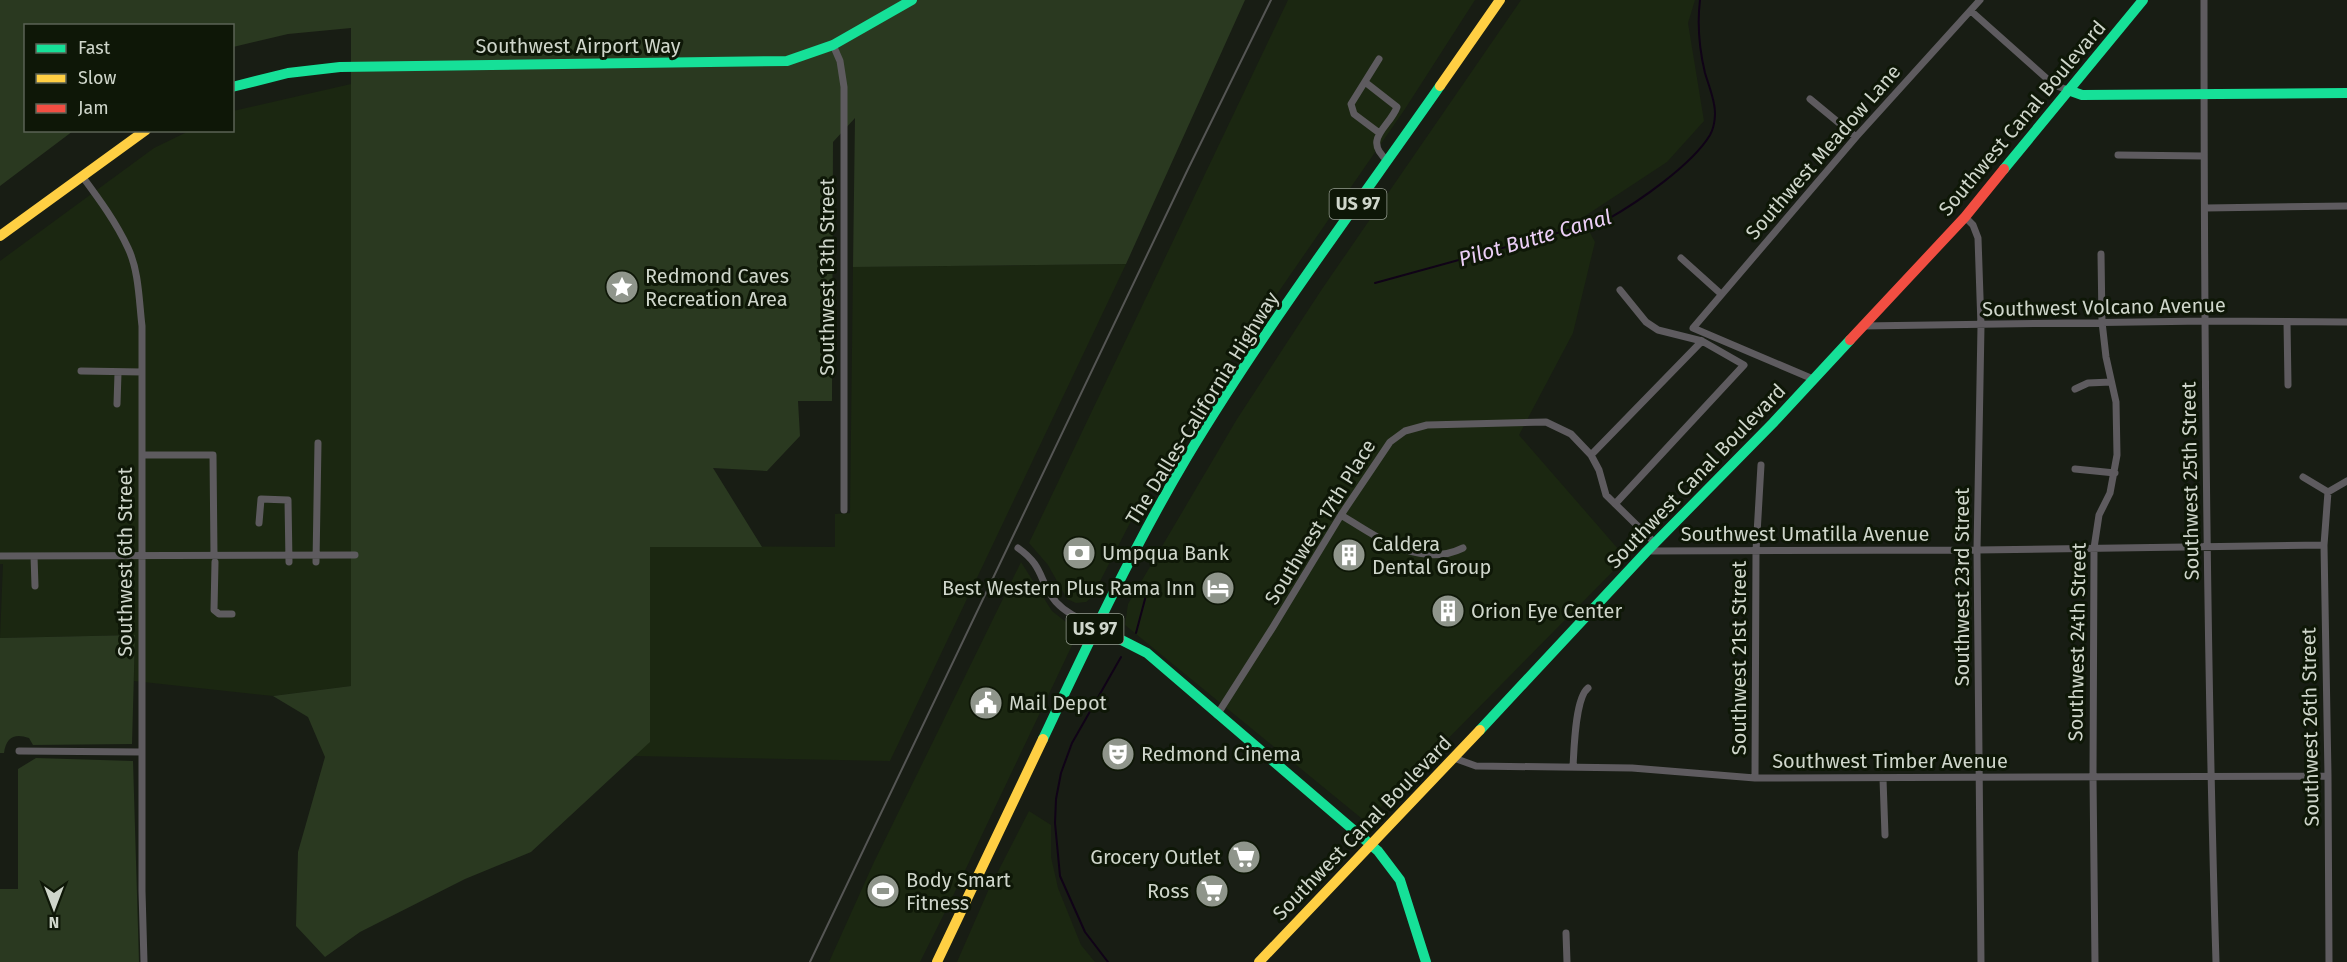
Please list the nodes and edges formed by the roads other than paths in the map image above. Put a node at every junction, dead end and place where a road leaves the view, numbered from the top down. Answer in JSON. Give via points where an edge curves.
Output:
{"nodes":[{"id":1,"x":912,"y":0,"type":"edge"},
{"id":2,"x":1500,"y":0,"type":"edge"},
{"id":3,"x":1980,"y":0,"type":"edge"},
{"id":4,"x":2143,"y":0,"type":"edge"},
{"id":5,"x":2204,"y":0,"type":"edge"},
{"id":6,"x":1971,"y":11,"type":"junction"},
{"id":7,"x":833,"y":45,"type":"junction"},
{"id":8,"x":1379,"y":59,"type":"dead end"},
{"id":9,"x":1365,"y":82,"type":"junction"},
{"id":10,"x":234,"y":86,"type":"edge"},
{"id":11,"x":2068,"y":90,"type":"junction"},
{"id":12,"x":2204,"y":93,"type":"junction"},
{"id":13,"x":2347,"y":93,"type":"edge"},
{"id":14,"x":1810,"y":99,"type":"dead end"},
{"id":15,"x":143,"y":132,"type":"edge"},
{"id":16,"x":1378,"y":132,"type":"junction"},
{"id":17,"x":1856,"y":137,"type":"junction"},
{"id":18,"x":2118,"y":155,"type":"dead end"},
{"id":19,"x":2203,"y":156,"type":"junction"},
{"id":20,"x":1388,"y":161,"type":"junction"},
{"id":21,"x":82,"y":176,"type":"junction"},
{"id":22,"x":2347,"y":206,"type":"edge"},
{"id":23,"x":2206,"y":208,"type":"junction"},
{"id":24,"x":1965,"y":217,"type":"junction"},
{"id":25,"x":0,"y":236,"type":"edge"},
{"id":26,"x":2101,"y":254,"type":"dead end"},
{"id":27,"x":1682,"y":258,"type":"dead end"},
{"id":28,"x":1620,"y":290,"type":"dead end"},
{"id":29,"x":1721,"y":294,"type":"junction"},
{"id":30,"x":2205,"y":321,"type":"junction"},
{"id":31,"x":2102,"y":322,"type":"junction"},
{"id":32,"x":2287,"y":322,"type":"junction"},
{"id":33,"x":2347,"y":322,"type":"edge"},
{"id":34,"x":1862,"y":326,"type":"junction"},
{"id":35,"x":1980,"y":326,"type":"junction"},
{"id":36,"x":1702,"y":341,"type":"junction"},
{"id":37,"x":81,"y":371,"type":"dead end"},
{"id":38,"x":142,"y":372,"type":"junction"},
{"id":39,"x":118,"y":373,"type":"junction"},
{"id":40,"x":1813,"y":379,"type":"junction"},
{"id":41,"x":2111,"y":382,"type":"junction"},
{"id":42,"x":2288,"y":385,"type":"dead end"},
{"id":43,"x":2075,"y":389,"type":"dead end"},
{"id":44,"x":117,"y":405,"type":"dead end"},
{"id":45,"x":318,"y":443,"type":"dead end"},
{"id":46,"x":142,"y":455,"type":"junction"},
{"id":47,"x":1591,"y":455,"type":"junction"},
{"id":48,"x":1761,"y":465,"type":"dead end"},
{"id":49,"x":2075,"y":470,"type":"dead end"},
{"id":50,"x":2115,"y":473,"type":"junction"},
{"id":51,"x":2303,"y":477,"type":"dead end"},
{"id":52,"x":2347,"y":481,"type":"edge"},
{"id":53,"x":2328,"y":492,"type":"junction"},
{"id":54,"x":1615,"y":504,"type":"junction"},
{"id":55,"x":844,"y":510,"type":"dead end"},
{"id":56,"x":1341,"y":515,"type":"junction"},
{"id":57,"x":259,"y":523,"type":"dead end"},
{"id":58,"x":1655,"y":543,"type":"junction"},
{"id":59,"x":2324,"y":545,"type":"junction"},
{"id":60,"x":2207,"y":547,"type":"junction"},
{"id":61,"x":1018,"y":548,"type":"dead end"},
{"id":62,"x":1463,"y":548,"type":"dead end"},
{"id":63,"x":2094,"y":548,"type":"junction"},
{"id":64,"x":1977,"y":550,"type":"junction"},
{"id":65,"x":1647,"y":551,"type":"junction"},
{"id":66,"x":1756,"y":551,"type":"junction"},
{"id":67,"x":34,"y":555,"type":"junction"},
{"id":68,"x":142,"y":555,"type":"junction"},
{"id":69,"x":355,"y":555,"type":"dead end"},
{"id":70,"x":0,"y":556,"type":"edge"},
{"id":71,"x":289,"y":562,"type":"dead end"},
{"id":72,"x":316,"y":562,"type":"dead end"},
{"id":73,"x":35,"y":586,"type":"dead end"},
{"id":74,"x":232,"y":614,"type":"dead end"},
{"id":75,"x":1096,"y":627,"type":"junction"},
{"id":76,"x":1588,"y":687,"type":"dead end"},
{"id":77,"x":1217,"y":715,"type":"junction"},
{"id":78,"x":20,"y":751,"type":"dead end"},
{"id":79,"x":141,"y":752,"type":"junction"},
{"id":80,"x":1454,"y":758,"type":"junction"},
{"id":81,"x":1573,"y":767,"type":"junction"},
{"id":82,"x":2328,"y":776,"type":"junction"},
{"id":83,"x":1980,"y":777,"type":"junction"},
{"id":84,"x":2092,"y":777,"type":"junction"},
{"id":85,"x":2211,"y":777,"type":"junction"},
{"id":86,"x":1755,"y":778,"type":"junction"},
{"id":87,"x":1882,"y":779,"type":"junction"},
{"id":88,"x":1885,"y":835,"type":"dead end"},
{"id":89,"x":1369,"y":844,"type":"junction"},
{"id":90,"x":1566,"y":933,"type":"dead end"},
{"id":91,"x":144,"y":962,"type":"edge"},
{"id":92,"x":938,"y":962,"type":"edge"},
{"id":93,"x":1259,"y":962,"type":"edge"},
{"id":94,"x":1426,"y":962,"type":"edge"},
{"id":95,"x":1567,"y":962,"type":"edge"},
{"id":96,"x":1981,"y":962,"type":"edge"},
{"id":97,"x":2095,"y":962,"type":"edge"},
{"id":98,"x":2216,"y":962,"type":"edge"},
{"id":99,"x":2329,"y":962,"type":"edge"}],
"edges":[{"from":1,"to":7,"type":"main road","name":"Southwest Airport Way"},
{"from":2,"to":20,"type":"main road","name":"The Dalles-California Highway","number":"US 97"},
{"from":3,"to":6,"type":"street","name":"Southwest Meadow Lane"},
{"from":4,"to":11,"type":"main road","name":"Southwest Canal Boulevard"},
{"from":5,"to":12,"type":"street","name":"Southwest 25th Street"},
{"from":6,"to":11,"type":"street","via":[[2054,85]]},
{"from":6,"to":17,"type":"street","name":"Southwest Meadow Lane"},
{"from":7,"to":10,"type":"main road","name":"Southwest Airport Way","via":[[787,61],[323,68]]},
{"from":7,"to":55,"type":"street","name":"Southwest 13th Street","via":[[844,87]]},
{"from":8,"to":9,"type":"street"},
{"from":9,"to":16,"type":"street","via":[[1351,108]]},
{"from":9,"to":16,"type":"street","via":[[1397,107],[1394,116]]},
{"from":11,"to":12,"type":"main road","via":[[2082,95]]},
{"from":11,"to":24,"type":"main road","name":"Southwest Canal Boulevard"},
{"from":12,"to":13,"type":"main road"},
{"from":12,"to":19,"type":"street","name":"Southwest 25th Street"},
{"from":14,"to":17,"type":"street"},
{"from":15,"to":21,"type":"main road"},
{"from":16,"to":20,"type":"street","via":[[1381,155]]},
{"from":17,"to":29,"type":"street","name":"Southwest Meadow Lane"},
{"from":18,"to":19,"type":"street"},
{"from":19,"to":23,"type":"street","name":"Southwest 25th Street"},
{"from":20,"to":75,"type":"main road","name":"The Dalles-California Highway","number":"US 97","via":[[1282,312],[1188,456]]},
{"from":21,"to":25,"type":"main road"},
{"from":21,"to":38,"type":"street","name":"Southwest 6th Street","via":[[129,249],[140,303]]},
{"from":22,"to":23,"type":"street"},
{"from":23,"to":30,"type":"street","name":"Southwest 25th Street"},
{"from":24,"to":34,"type":"main road","name":"Southwest Canal Boulevard"},
{"from":24,"to":35,"type":"street","name":"Southwest 23rd Street","via":[[1978,238]]},
{"from":26,"to":31,"type":"street","name":"Southwest 24th Street"},
{"from":27,"to":29,"type":"street"},
{"from":28,"to":36,"type":"street","via":[[1646,322],[1658,330]]},
{"from":29,"to":40,"type":"street","name":"Southwest Meadow Lane","via":[[1693,328]]},
{"from":30,"to":31,"type":"street","name":"Southwest Volcano Avenue"},
{"from":30,"to":32,"type":"street","name":"Southwest Volcano Avenue"},
{"from":30,"to":60,"type":"street","name":"Southwest 25th Street"},
{"from":31,"to":35,"type":"street","name":"Southwest Volcano Avenue"},
{"from":31,"to":41,"type":"street","name":"Southwest 24th Street"},
{"from":32,"to":33,"type":"street","name":"Southwest Volcano Avenue"},
{"from":32,"to":42,"type":"street"},
{"from":34,"to":35,"type":"street","name":"Southwest Volcano Avenue"},
{"from":34,"to":40,"type":"main road","name":"Southwest Canal Boulevard"},
{"from":35,"to":64,"type":"street","name":"Southwest 23rd Street"},
{"from":36,"to":47,"type":"street"},
{"from":36,"to":54,"type":"street","via":[[1744,365]]},
{"from":37,"to":39,"type":"street"},
{"from":38,"to":39,"type":"street"},
{"from":38,"to":46,"type":"street","name":"Southwest 6th Street"},
{"from":39,"to":44,"type":"street"},
{"from":40,"to":58,"type":"main road","name":"Southwest Canal Boulevard"},
{"from":41,"to":43,"type":"street","via":[[2088,383]]},
{"from":41,"to":50,"type":"street","name":"Southwest 24th Street","via":[[2116,402]]},
{"from":45,"to":72,"type":"street"},
{"from":46,"to":68,"type":"street","name":"Southwest 6th Street"},
{"from":46,"to":74,"type":"street","via":[[213,455],[214,610]]},
{"from":47,"to":54,"type":"street","name":"Southwest 17th Place","via":[[1606,495]]},
{"from":47,"to":56,"type":"street","name":"Southwest 17th Place","via":[[1571,434],[1546,422],[1427,425],[1405,431],[1390,442]]},
{"from":48,"to":66,"type":"street","name":"Southwest 21st Street"},
{"from":49,"to":50,"type":"street"},
{"from":50,"to":63,"type":"street","name":"Southwest 24th Street","via":[[2099,515]]},
{"from":51,"to":53,"type":"street"},
{"from":52,"to":53,"type":"street"},
{"from":53,"to":59,"type":"street","name":"Southwest 26th Street"},
{"from":54,"to":58,"type":"street","name":"Southwest 17th Place"},
{"from":56,"to":62,"type":"street","via":[[1396,547],[1427,555],[1449,555]]},
{"from":56,"to":77,"type":"street","name":"Southwest 17th Place"},
{"from":57,"to":71,"type":"street","via":[[261,499],[288,500]]},
{"from":58,"to":65,"type":"main road","name":"Southwest Canal Boulevard"},
{"from":59,"to":60,"type":"street","name":"Southwest Umatilla Avenue"},
{"from":59,"to":82,"type":"street","name":"Southwest 26th Street"},
{"from":60,"to":63,"type":"street","name":"Southwest Umatilla Avenue"},
{"from":60,"to":85,"type":"street","name":"Southwest 25th Street"},
{"from":61,"to":75,"type":"street","via":[[1036,563],[1056,602]]},
{"from":63,"to":64,"type":"street","name":"Southwest Umatilla Avenue"},
{"from":63,"to":84,"type":"street","name":"Southwest 24th Street"},
{"from":64,"to":66,"type":"street","name":"Southwest Umatilla Avenue"},
{"from":64,"to":83,"type":"street","name":"Southwest 23rd Street"},
{"from":65,"to":66,"type":"street","name":"Southwest Umatilla Avenue"},
{"from":65,"to":80,"type":"main road","name":"Southwest Canal Boulevard"},
{"from":66,"to":86,"type":"street","name":"Southwest 21st Street"},
{"from":67,"to":68,"type":"street"},
{"from":67,"to":70,"type":"street"},
{"from":67,"to":73,"type":"street"},
{"from":68,"to":69,"type":"street"},
{"from":68,"to":79,"type":"street","name":"Southwest 6th Street"},
{"from":75,"to":77,"type":"main road","via":[[1147,653]]},
{"from":75,"to":92,"type":"main road","name":"The Dalles-California Highway","number":"US 97"},
{"from":76,"to":81,"type":"street","via":[[1579,709]]},
{"from":77,"to":89,"type":"main road"},
{"from":78,"to":79,"type":"street"},
{"from":79,"to":91,"type":"street","name":"Southwest 6th Street"},
{"from":80,"to":81,"type":"street","name":"Southwest Timber Avenue","via":[[1476,766]]},
{"from":80,"to":89,"type":"main road","name":"Southwest Canal Boulevard"},
{"from":81,"to":86,"type":"street","name":"Southwest Timber Avenue"},
{"from":82,"to":85,"type":"street","name":"Southwest Timber Avenue"},
{"from":82,"to":99,"type":"street","name":"Southwest 26th Street"},
{"from":83,"to":84,"type":"street","name":"Southwest Timber Avenue"},
{"from":83,"to":87,"type":"street","name":"Southwest Timber Avenue"},
{"from":83,"to":96,"type":"street","name":"Southwest 23rd Street"},
{"from":84,"to":85,"type":"street","name":"Southwest Timber Avenue"},
{"from":84,"to":97,"type":"street","name":"Southwest 24th Street"},
{"from":85,"to":98,"type":"street","name":"Southwest 25th Street"},
{"from":86,"to":87,"type":"street","name":"Southwest Timber Avenue"},
{"from":87,"to":88,"type":"street"},
{"from":89,"to":93,"type":"main road","name":"Southwest Canal Boulevard"},
{"from":89,"to":94,"type":"main road","via":[[1400,880]]},
{"from":90,"to":95,"type":"street"}]}
